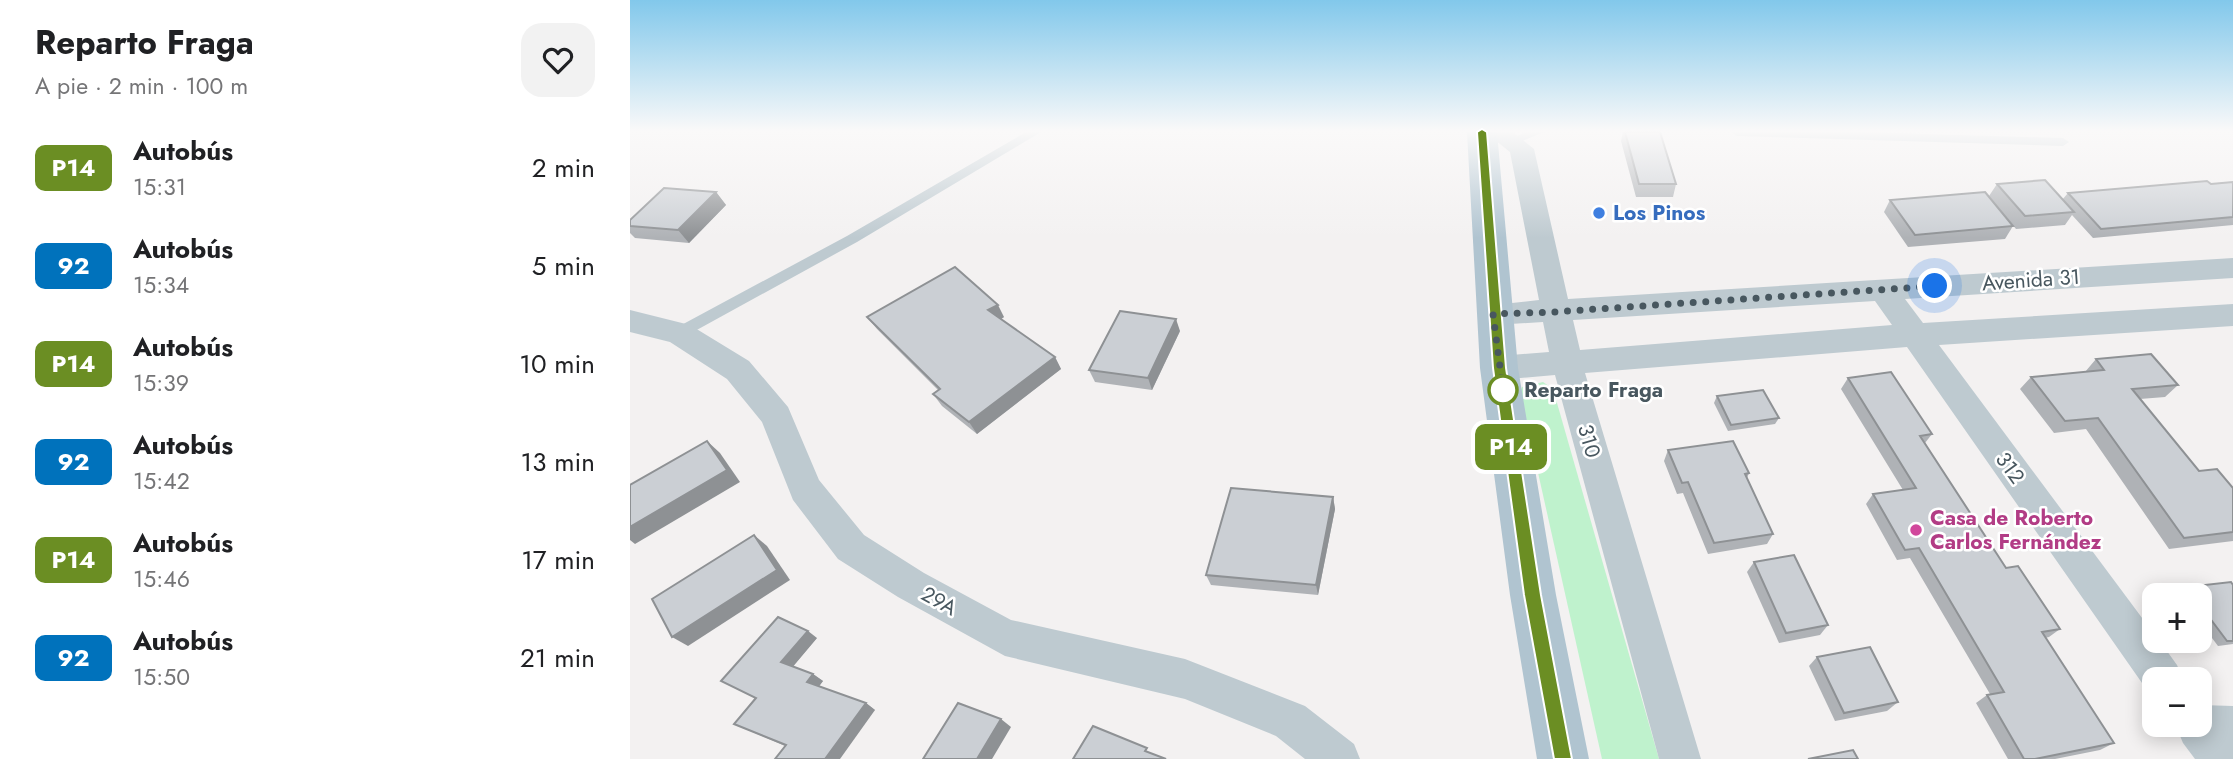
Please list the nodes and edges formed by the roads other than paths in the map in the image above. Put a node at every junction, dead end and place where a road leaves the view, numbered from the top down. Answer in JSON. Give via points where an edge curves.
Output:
{"nodes":[{"id":1,"x":974,"y":167,"type":"edge"},
{"id":2,"x":1504,"y":167,"type":"edge"},
{"id":3,"x":1526,"y":167,"type":"edge"},
{"id":4,"x":2233,"y":268,"type":"edge"},
{"id":5,"x":1882,"y":289,"type":"junction"},
{"id":6,"x":1554,"y":312,"type":"junction"},
{"id":7,"x":1493,"y":314,"type":"junction"},
{"id":8,"x":2233,"y":315,"type":"edge"},
{"id":9,"x":630,"y":321,"type":"edge"},
{"id":10,"x":680,"y":333,"type":"junction"},
{"id":11,"x":1914,"y":335,"type":"junction"},
{"id":12,"x":1567,"y":363,"type":"junction"},
{"id":13,"x":1499,"y":368,"type":"junction"},
{"id":14,"x":2154,"y":667,"type":"edge"},
{"id":15,"x":1339,"y":759,"type":"edge"},
{"id":16,"x":1563,"y":759,"type":"edge"},
{"id":17,"x":1680,"y":759,"type":"edge"}],
"edges":[{"from":1,"to":10,"type":"lane"},
{"from":2,"to":7,"type":"main road"},
{"from":3,"to":6,"type":"street","name":"310"},
{"from":4,"to":5,"type":"street","name":"Avenida 31"},
{"from":5,"to":6,"type":"street","name":"Avenida 31"},
{"from":5,"to":11,"type":"street","name":"312"},
{"from":6,"to":7,"type":"street","name":"Avenida 31"},
{"from":6,"to":12,"type":"street","name":"310"},
{"from":7,"to":13,"type":"main road"},
{"from":8,"to":11,"type":"street"},
{"from":9,"to":10,"type":"street","name":"29A"},
{"from":10,"to":15,"type":"street","name":"29A","via":[[738,370],[776,416],[805,489],[851,547],[1005,637],[1185,679],[1290,721]]},
{"from":11,"to":12,"type":"street"},
{"from":11,"to":14,"type":"street","name":"312"},
{"from":12,"to":13,"type":"street"},
{"from":12,"to":17,"type":"street","name":"310"},
{"from":13,"to":16,"type":"main road","via":[[1532,595]]}]}
